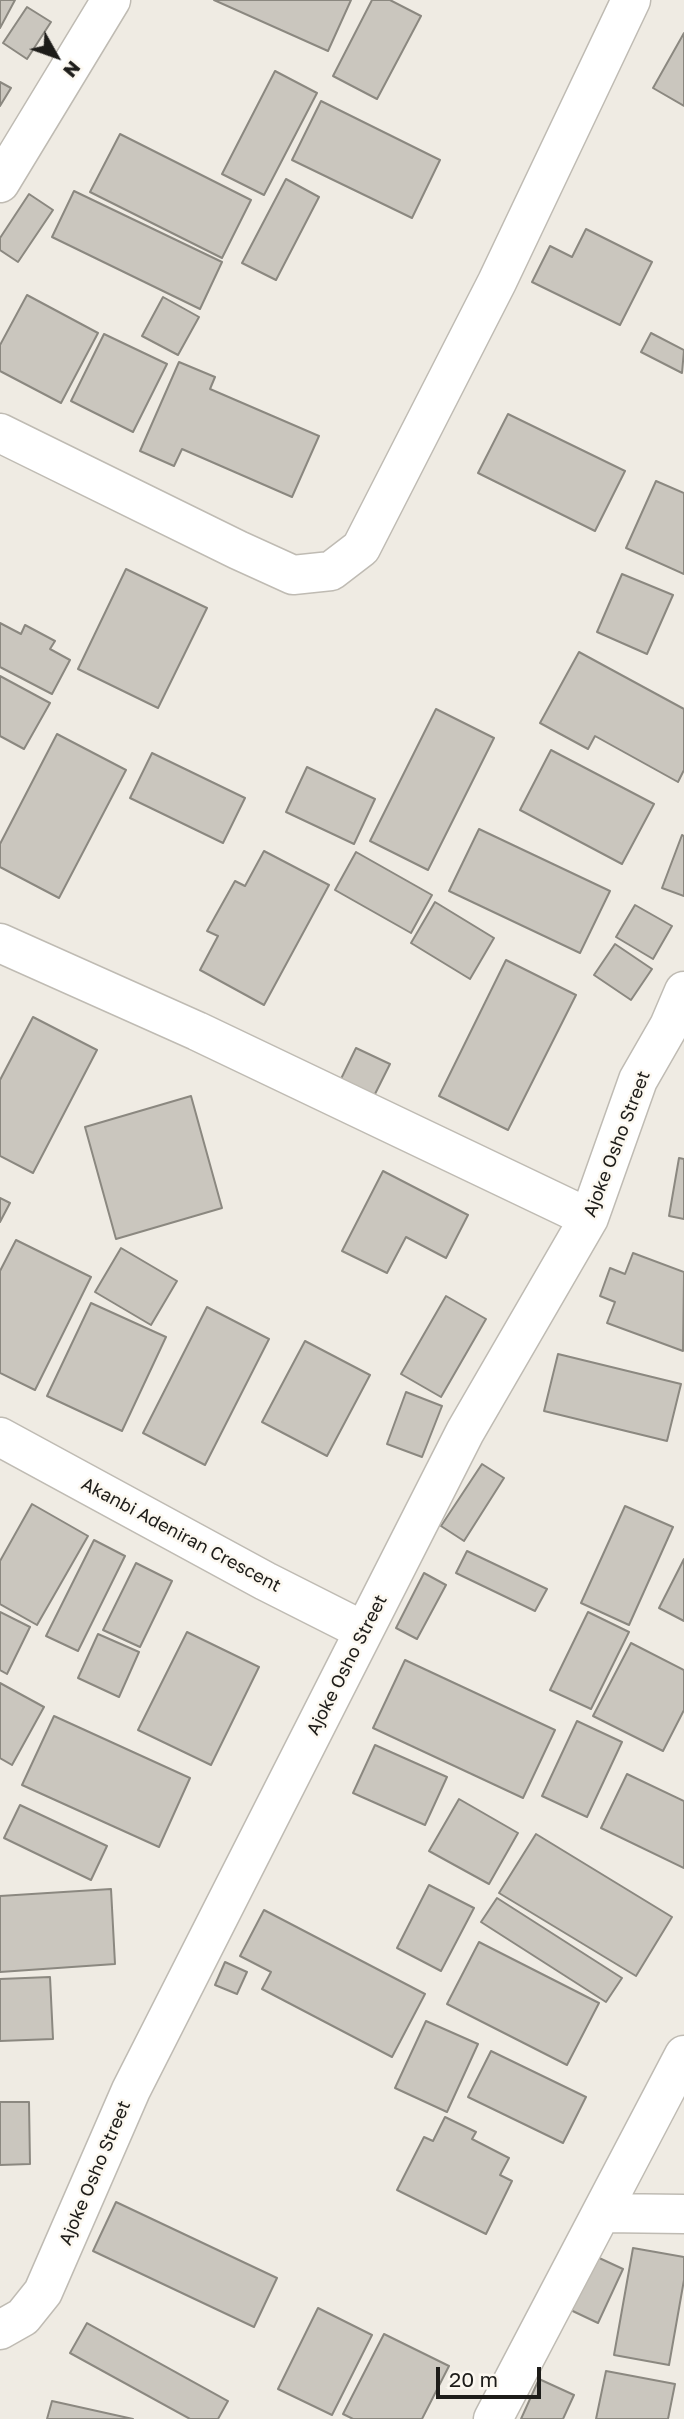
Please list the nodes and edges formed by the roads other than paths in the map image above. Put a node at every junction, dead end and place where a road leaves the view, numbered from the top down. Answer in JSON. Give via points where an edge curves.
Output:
{"nodes":[{"id":1,"x":111,"y":0,"type":"edge"},
{"id":2,"x":631,"y":0,"type":"edge"},
{"id":3,"x":0,"y":183,"type":"edge"},
{"id":4,"x":0,"y":433,"type":"edge"},
{"id":5,"x":0,"y":943,"type":"edge"},
{"id":6,"x":684,"y":991,"type":"edge"},
{"id":7,"x":677,"y":1027,"type":"edge"},
{"id":8,"x":589,"y":1217,"type":"junction"},
{"id":9,"x":0,"y":1437,"type":"edge"},
{"id":10,"x":364,"y":1631,"type":"junction"},
{"id":11,"x":684,"y":2055,"type":"edge"},
{"id":12,"x":603,"y":2213,"type":"junction"},
{"id":13,"x":684,"y":2214,"type":"edge"},
{"id":14,"x":0,"y":2330,"type":"edge"},
{"id":15,"x":493,"y":2419,"type":"edge"}],
"edges":[{"from":1,"to":3,"type":"street"},
{"from":2,"to":4,"type":"street","via":[[498,282],[361,548],[331,571],[293,575]]},
{"from":5,"to":8,"type":"street"},
{"from":6,"to":7,"type":"street","name":"Ajoke Osho Street"},
{"from":7,"to":8,"type":"street","name":"Ajoke Osho Street","via":[[638,1080]]},
{"from":8,"to":10,"type":"street","name":"Ajoke Osho Street","via":[[465,1432]]},
{"from":9,"to":10,"type":"street","name":"Akanbi Adeniran Crescent"},
{"from":10,"to":14,"type":"street","name":"Ajoke Osho Street","via":[[131,2090],[43,2291],[23,2317]]},
{"from":11,"to":12,"type":"street"},
{"from":12,"to":13,"type":"street"},
{"from":12,"to":15,"type":"street"}]}
